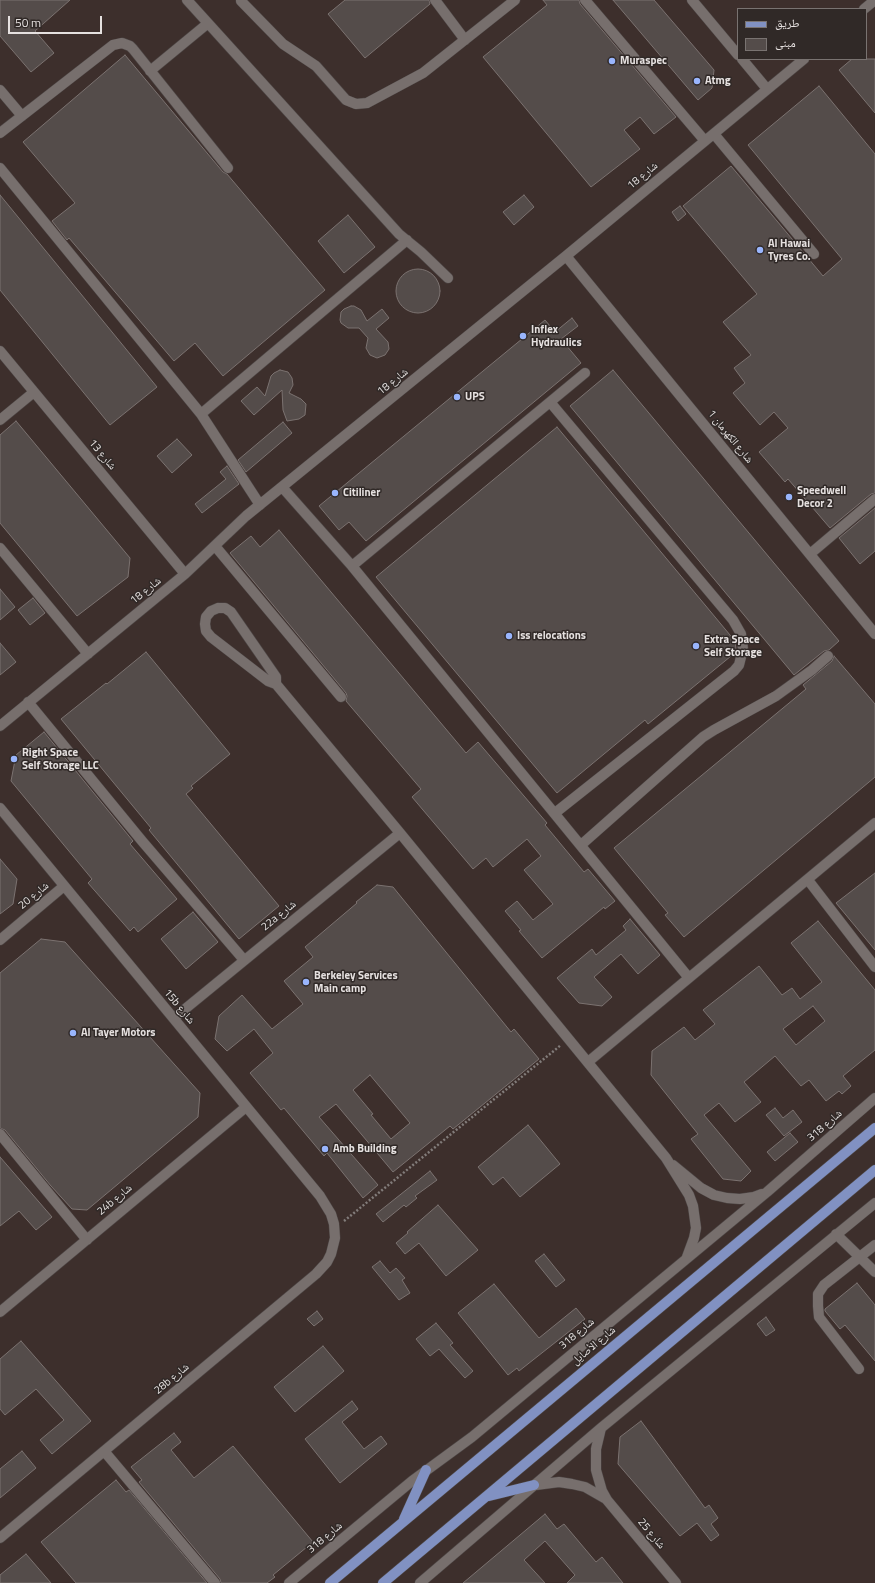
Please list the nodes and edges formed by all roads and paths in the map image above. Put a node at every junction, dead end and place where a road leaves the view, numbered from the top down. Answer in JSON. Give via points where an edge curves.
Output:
{"nodes":[{"id":1,"x":187,"y":0,"type":"edge"},
{"id":2,"x":435,"y":0,"type":"edge"},
{"id":3,"x":515,"y":0,"type":"edge"},
{"id":4,"x":585,"y":0,"type":"edge"},
{"id":5,"x":692,"y":0,"type":"edge"},
{"id":6,"x":875,"y":0,"type":"edge"},
{"id":7,"x":242,"y":1,"type":"dead end"},
{"id":8,"x":865,"y":8,"type":"edge"},
{"id":9,"x":207,"y":24,"type":"junction"},
{"id":10,"x":465,"y":40,"type":"junction"},
{"id":11,"x":737,"y":54,"type":"edge"},
{"id":12,"x":743,"y":60,"type":"edge"},
{"id":13,"x":803,"y":60,"type":"edge"},
{"id":14,"x":150,"y":71,"type":"junction"},
{"id":15,"x":0,"y":90,"type":"edge"},
{"id":16,"x":767,"y":90,"type":"junction"},
{"id":17,"x":22,"y":116,"type":"junction"},
{"id":18,"x":0,"y":133,"type":"edge"},
{"id":19,"x":714,"y":134,"type":"junction"},
{"id":20,"x":705,"y":141,"type":"junction"},
{"id":21,"x":0,"y":168,"type":"edge"},
{"id":22,"x":228,"y":168,"type":"dead end"},
{"id":23,"x":407,"y":240,"type":"junction"},
{"id":24,"x":814,"y":254,"type":"dead end"},
{"id":25,"x":566,"y":256,"type":"junction"},
{"id":26,"x":448,"y":278,"type":"dead end"},
{"id":27,"x":0,"y":351,"type":"edge"},
{"id":28,"x":585,"y":373,"type":"dead end"},
{"id":29,"x":34,"y":392,"type":"junction"},
{"id":30,"x":550,"y":402,"type":"junction"},
{"id":31,"x":201,"y":414,"type":"junction"},
{"id":32,"x":0,"y":420,"type":"edge"},
{"id":33,"x":282,"y":487,"type":"junction"},
{"id":34,"x":875,"y":499,"type":"edge"},
{"id":35,"x":260,"y":505,"type":"junction"},
{"id":36,"x":215,"y":546,"type":"junction"},
{"id":37,"x":0,"y":548,"type":"edge"},
{"id":38,"x":810,"y":554,"type":"junction"},
{"id":39,"x":352,"y":566,"type":"junction"},
{"id":40,"x":185,"y":574,"type":"junction"},
{"id":41,"x":875,"y":634,"type":"edge"},
{"id":42,"x":88,"y":654,"type":"junction"},
{"id":43,"x":828,"y":656,"type":"dead end"},
{"id":44,"x":276,"y":684,"type":"junction"},
{"id":45,"x":341,"y":697,"type":"dead end"},
{"id":46,"x":28,"y":702,"type":"junction"},
{"id":47,"x":0,"y":726,"type":"edge"},
{"id":48,"x":0,"y":808,"type":"edge"},
{"id":49,"x":556,"y":813,"type":"junction"},
{"id":50,"x":875,"y":824,"type":"edge"},
{"id":51,"x":400,"y":833,"type":"junction"},
{"id":52,"x":581,"y":845,"type":"junction"},
{"id":53,"x":808,"y":880,"type":"junction"},
{"id":54,"x":64,"y":886,"type":"junction"},
{"id":55,"x":0,"y":940,"type":"edge"},
{"id":56,"x":244,"y":960,"type":"junction"},
{"id":57,"x":875,"y":967,"type":"edge"},
{"id":58,"x":689,"y":978,"type":"junction"},
{"id":59,"x":174,"y":1018,"type":"junction"},
{"id":60,"x":568,"y":1039,"type":"junction"},
{"id":61,"x":588,"y":1062,"type":"junction"},
{"id":62,"x":875,"y":1098,"type":"edge"},
{"id":63,"x":246,"y":1107,"type":"junction"},
{"id":64,"x":875,"y":1128,"type":"edge"},
{"id":65,"x":0,"y":1134,"type":"edge"},
{"id":66,"x":666,"y":1158,"type":"junction"},
{"id":67,"x":875,"y":1170,"type":"edge"},
{"id":68,"x":767,"y":1192,"type":"junction"},
{"id":69,"x":875,"y":1202,"type":"edge"},
{"id":70,"x":334,"y":1227,"type":"junction"},
{"id":71,"x":836,"y":1234,"type":"junction"},
{"id":72,"x":87,"y":1240,"type":"junction"},
{"id":73,"x":875,"y":1245,"type":"edge"},
{"id":74,"x":859,"y":1258,"type":"junction"},
{"id":75,"x":686,"y":1259,"type":"junction"},
{"id":76,"x":875,"y":1272,"type":"edge"},
{"id":77,"x":0,"y":1312,"type":"edge"},
{"id":78,"x":859,"y":1368,"type":"dead end"},
{"id":79,"x":601,"y":1428,"type":"junction"},
{"id":80,"x":104,"y":1451,"type":"junction"},
{"id":81,"x":426,"y":1470,"type":"junction"},
{"id":82,"x":534,"y":1485,"type":"junction"},
{"id":83,"x":487,"y":1496,"type":"junction"},
{"id":84,"x":607,"y":1500,"type":"junction"},
{"id":85,"x":402,"y":1523,"type":"junction"},
{"id":86,"x":0,"y":1538,"type":"edge"},
{"id":87,"x":215,"y":1583,"type":"edge"},
{"id":88,"x":289,"y":1583,"type":"edge"},
{"id":89,"x":330,"y":1583,"type":"edge"},
{"id":90,"x":383,"y":1583,"type":"edge"},
{"id":91,"x":420,"y":1583,"type":"edge"},
{"id":92,"x":676,"y":1583,"type":"edge"}],
"edges":[{"from":1,"to":9,"type":"street"},
{"from":2,"to":10,"type":"street"},
{"from":3,"to":10,"type":"street"},
{"from":4,"to":20,"type":"street"},
{"from":5,"to":11,"type":"street"},
{"from":6,"to":8,"type":"street"},
{"from":7,"to":10,"type":"street","via":[[283,44],[316,66],[346,100],[356,104],[367,103],[423,73]]},
{"from":9,"to":14,"type":"street"},
{"from":9,"to":23,"type":"street"},
{"from":12,"to":16,"type":"street"},
{"from":13,"to":16,"type":"street","name":"شارع 18"},
{"from":14,"to":17,"type":"street","via":[[130,46],[117,43]]},
{"from":14,"to":22,"type":"street"},
{"from":15,"to":17,"type":"street"},
{"from":16,"to":19,"type":"street","name":"شارع 18"},
{"from":17,"to":18,"type":"street"},
{"from":19,"to":20,"type":"street","name":"شارع 18"},
{"from":19,"to":24,"type":"street"},
{"from":20,"to":25,"type":"street","name":"شارع 18"},
{"from":21,"to":31,"type":"street"},
{"from":23,"to":26,"type":"street"},
{"from":23,"to":31,"type":"street"},
{"from":25,"to":33,"type":"street","name":"شارع 18"},
{"from":25,"to":38,"type":"street","name":"شارع الكهرمان 1"},
{"from":27,"to":29,"type":"street","name":"شارع 13"},
{"from":28,"to":30,"type":"street"},
{"from":29,"to":32,"type":"street"},
{"from":29,"to":40,"type":"street","name":"شارع 13"},
{"from":30,"to":39,"type":"street"},
{"from":30,"to":49,"type":"street","via":[[736,624],[741,634],[743,649],[739,665],[734,671]]},
{"from":31,"to":35,"type":"street"},
{"from":33,"to":35,"type":"street","name":"شارع 18"},
{"from":33,"to":39,"type":"street"},
{"from":34,"to":38,"type":"street"},
{"from":35,"to":36,"type":"street","name":"شارع 18"},
{"from":36,"to":40,"type":"street","name":"شارع 18"},
{"from":36,"to":45,"type":"street"},
{"from":37,"to":42,"type":"street"},
{"from":38,"to":41,"type":"street","name":"شارع الكهرمان 1"},
{"from":39,"to":49,"type":"street"},
{"from":40,"to":42,"type":"street","name":"شارع 18"},
{"from":42,"to":46,"type":"street","name":"شارع 18"},
{"from":43,"to":52,"type":"street","via":[[776,696],[703,737]]},
{"from":44,"to":44,"type":"street","via":[[276,677],[232,612],[225,608],[211,611],[206,617],[205,624],[206,631],[211,637],[270,683]]},
{"from":44,"to":51,"type":"street"},
{"from":46,"to":47,"type":"street","name":"شارع 18"},
{"from":46,"to":56,"type":"street"},
{"from":48,"to":54,"type":"street","name":"15b شارع"},
{"from":49,"to":52,"type":"street"},
{"from":50,"to":53,"type":"street"},
{"from":51,"to":56,"type":"street","name":"22a شارع"},
{"from":51,"to":60,"type":"street"},
{"from":52,"to":58,"type":"street"},
{"from":53,"to":57,"type":"street"},
{"from":53,"to":58,"type":"street"},
{"from":54,"to":55,"type":"street","name":"شارع 20"},
{"from":54,"to":59,"type":"street","name":"15b شارع"},
{"from":56,"to":59,"type":"street","name":"22a شارع"},
{"from":58,"to":61,"type":"street"},
{"from":59,"to":63,"type":"street","name":"15b شارع"},
{"from":60,"to":61,"type":"street"},
{"from":60,"to":70,"type":"path"},
{"from":61,"to":66,"type":"street"},
{"from":62,"to":68,"type":"street","name":"شارع 318"},
{"from":63,"to":70,"type":"street","name":"15b شارع","via":[[320,1196]]},
{"from":63,"to":72,"type":"street","name":"24b شارع"},
{"from":64,"to":85,"type":"main road","name":"شارع الأصايل"},
{"from":65,"to":72,"type":"street"},
{"from":66,"to":68,"type":"street","via":[[701,1188],[714,1195],[740,1199]]},
{"from":66,"to":75,"type":"street","via":[[689,1196],[695,1216],[694,1238]]},
{"from":67,"to":83,"type":"main road"},
{"from":68,"to":75,"type":"street","name":"شارع 318"},
{"from":69,"to":71,"type":"street"},
{"from":70,"to":80,"type":"street","name":"28b شارع","via":[[334,1246],[322,1269]]},
{"from":71,"to":74,"type":"street"},
{"from":71,"to":79,"type":"street"},
{"from":72,"to":77,"type":"street","name":"24b شارع"},
{"from":73,"to":74,"type":"street"},
{"from":74,"to":76,"type":"street"},
{"from":74,"to":78,"type":"street","via":[[824,1285],[818,1294],[819,1317]]},
{"from":75,"to":81,"type":"street","name":"شارع 318","via":[[472,1437]]},
{"from":79,"to":82,"type":"street"},
{"from":79,"to":84,"type":"street","name":"شارع 25","via":[[596,1449],[596,1470]]},
{"from":80,"to":86,"type":"street","name":"28b شارع"},
{"from":80,"to":87,"type":"street"},
{"from":81,"to":85,"type":"main road"},
{"from":81,"to":88,"type":"street","name":"شارع 318"},
{"from":82,"to":83,"type":"main road"},
{"from":82,"to":84,"type":"street","name":"شارع 25","via":[[572,1484],[585,1487]]},
{"from":82,"to":91,"type":"street"},
{"from":83,"to":90,"type":"main road"},
{"from":84,"to":92,"type":"street","name":"شارع 25"},
{"from":85,"to":89,"type":"main road","name":"شارع الأصايل"}]}
